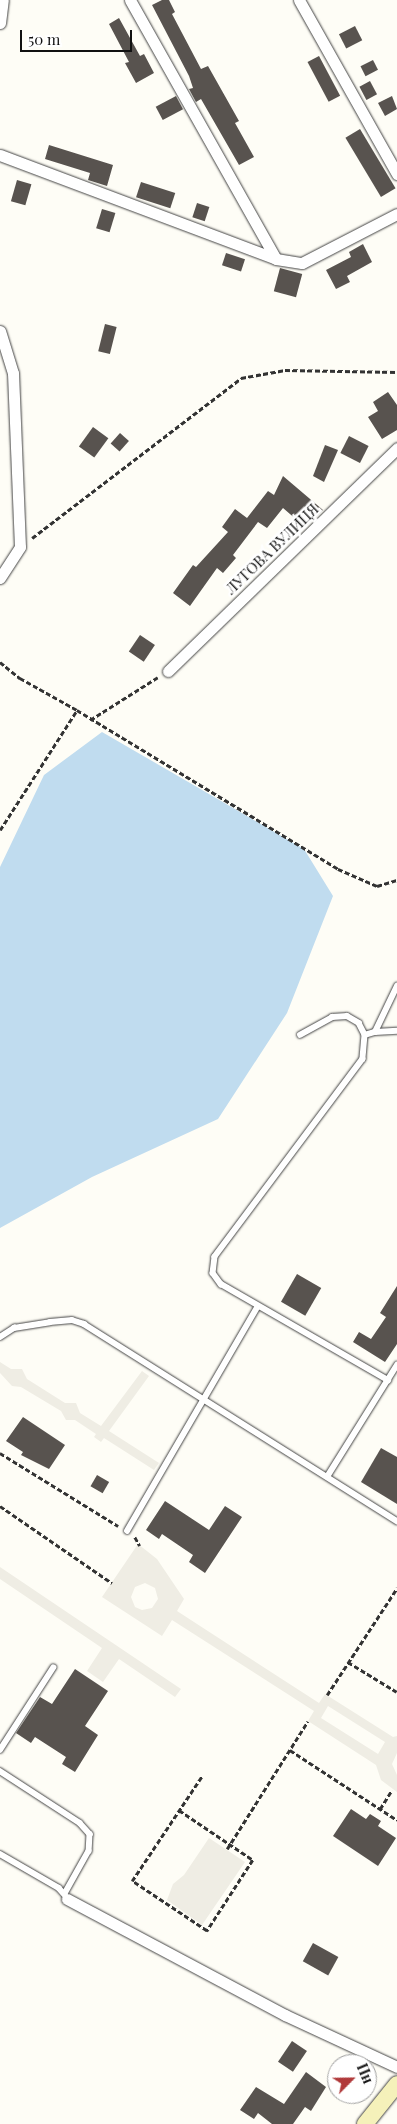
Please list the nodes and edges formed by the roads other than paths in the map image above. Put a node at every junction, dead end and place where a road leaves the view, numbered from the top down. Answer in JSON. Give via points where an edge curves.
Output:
{"nodes":[{"id":1,"x":3,"y":0,"type":"edge"},
{"id":2,"x":130,"y":0,"type":"edge"},
{"id":3,"x":299,"y":0,"type":"edge"},
{"id":4,"x":0,"y":23,"type":"edge"},
{"id":5,"x":0,"y":155,"type":"edge"},
{"id":6,"x":397,"y":174,"type":"edge"},
{"id":7,"x":397,"y":214,"type":"edge"},
{"id":8,"x":276,"y":259,"type":"junction"},
{"id":9,"x":0,"y":332,"type":"edge"},
{"id":10,"x":397,"y":448,"type":"edge"},
{"id":11,"x":0,"y":578,"type":"edge"},
{"id":12,"x":168,"y":671,"type":"road end"},
{"id":13,"x":397,"y":986,"type":"edge"},
{"id":14,"x":397,"y":1031,"type":"edge"},
{"id":15,"x":375,"y":1032,"type":"junction"},
{"id":16,"x":300,"y":1035,"type":"dead end"},
{"id":17,"x":365,"y":1035,"type":"junction"},
{"id":18,"x":258,"y":1306,"type":"junction"},
{"id":19,"x":0,"y":1337,"type":"edge"},
{"id":20,"x":397,"y":1365,"type":"edge"},
{"id":21,"x":388,"y":1380,"type":"junction"},
{"id":22,"x":203,"y":1399,"type":"junction"},
{"id":23,"x":327,"y":1478,"type":"junction"},
{"id":24,"x":397,"y":1521,"type":"edge"},
{"id":25,"x":127,"y":1531,"type":"road end"},
{"id":26,"x":53,"y":1668,"type":"dead end"},
{"id":27,"x":0,"y":1750,"type":"edge"},
{"id":28,"x":0,"y":1770,"type":"edge"},
{"id":29,"x":0,"y":1854,"type":"edge"},
{"id":30,"x":66,"y":1897,"type":"junction"},
{"id":31,"x":397,"y":2067,"type":"edge"},
{"id":32,"x":397,"y":2084,"type":"edge"},
{"id":33,"x":365,"y":2124,"type":"edge"}],
"edges":[{"from":1,"to":4,"type":"street"},
{"from":2,"to":8,"type":"street"},
{"from":3,"to":6,"type":"street"},
{"from":5,"to":8,"type":"street"},
{"from":7,"to":8,"type":"street","via":[[302,262]]},
{"from":9,"to":11,"type":"street","via":[[13,373],[20,547]]},
{"from":10,"to":12,"type":"street","name":"ЛУГОВА ВУЛИЦЯ"},
{"from":13,"to":15,"type":"lane"},
{"from":14,"to":15,"type":"lane"},
{"from":15,"to":17,"type":"lane"},
{"from":16,"to":17,"type":"lane","via":[[339,1015],[353,1019]]},
{"from":17,"to":18,"type":"lane","via":[[362,1059],[213,1259],[212,1269],[217,1281]]},
{"from":18,"to":21,"type":"lane"},
{"from":18,"to":22,"type":"lane"},
{"from":19,"to":22,"type":"lane","via":[[14,1328],[72,1320],[84,1324]]},
{"from":20,"to":21,"type":"lane"},
{"from":21,"to":23,"type":"lane"},
{"from":22,"to":23,"type":"lane"},
{"from":22,"to":25,"type":"lane"},
{"from":23,"to":24,"type":"lane"},
{"from":26,"to":27,"type":"lane"},
{"from":28,"to":30,"type":"lane","via":[[80,1823],[90,1834],[89,1851]]},
{"from":29,"to":30,"type":"lane"},
{"from":30,"to":31,"type":"street","via":[[285,2015]]},
{"from":32,"to":33,"type":"street"}]}
